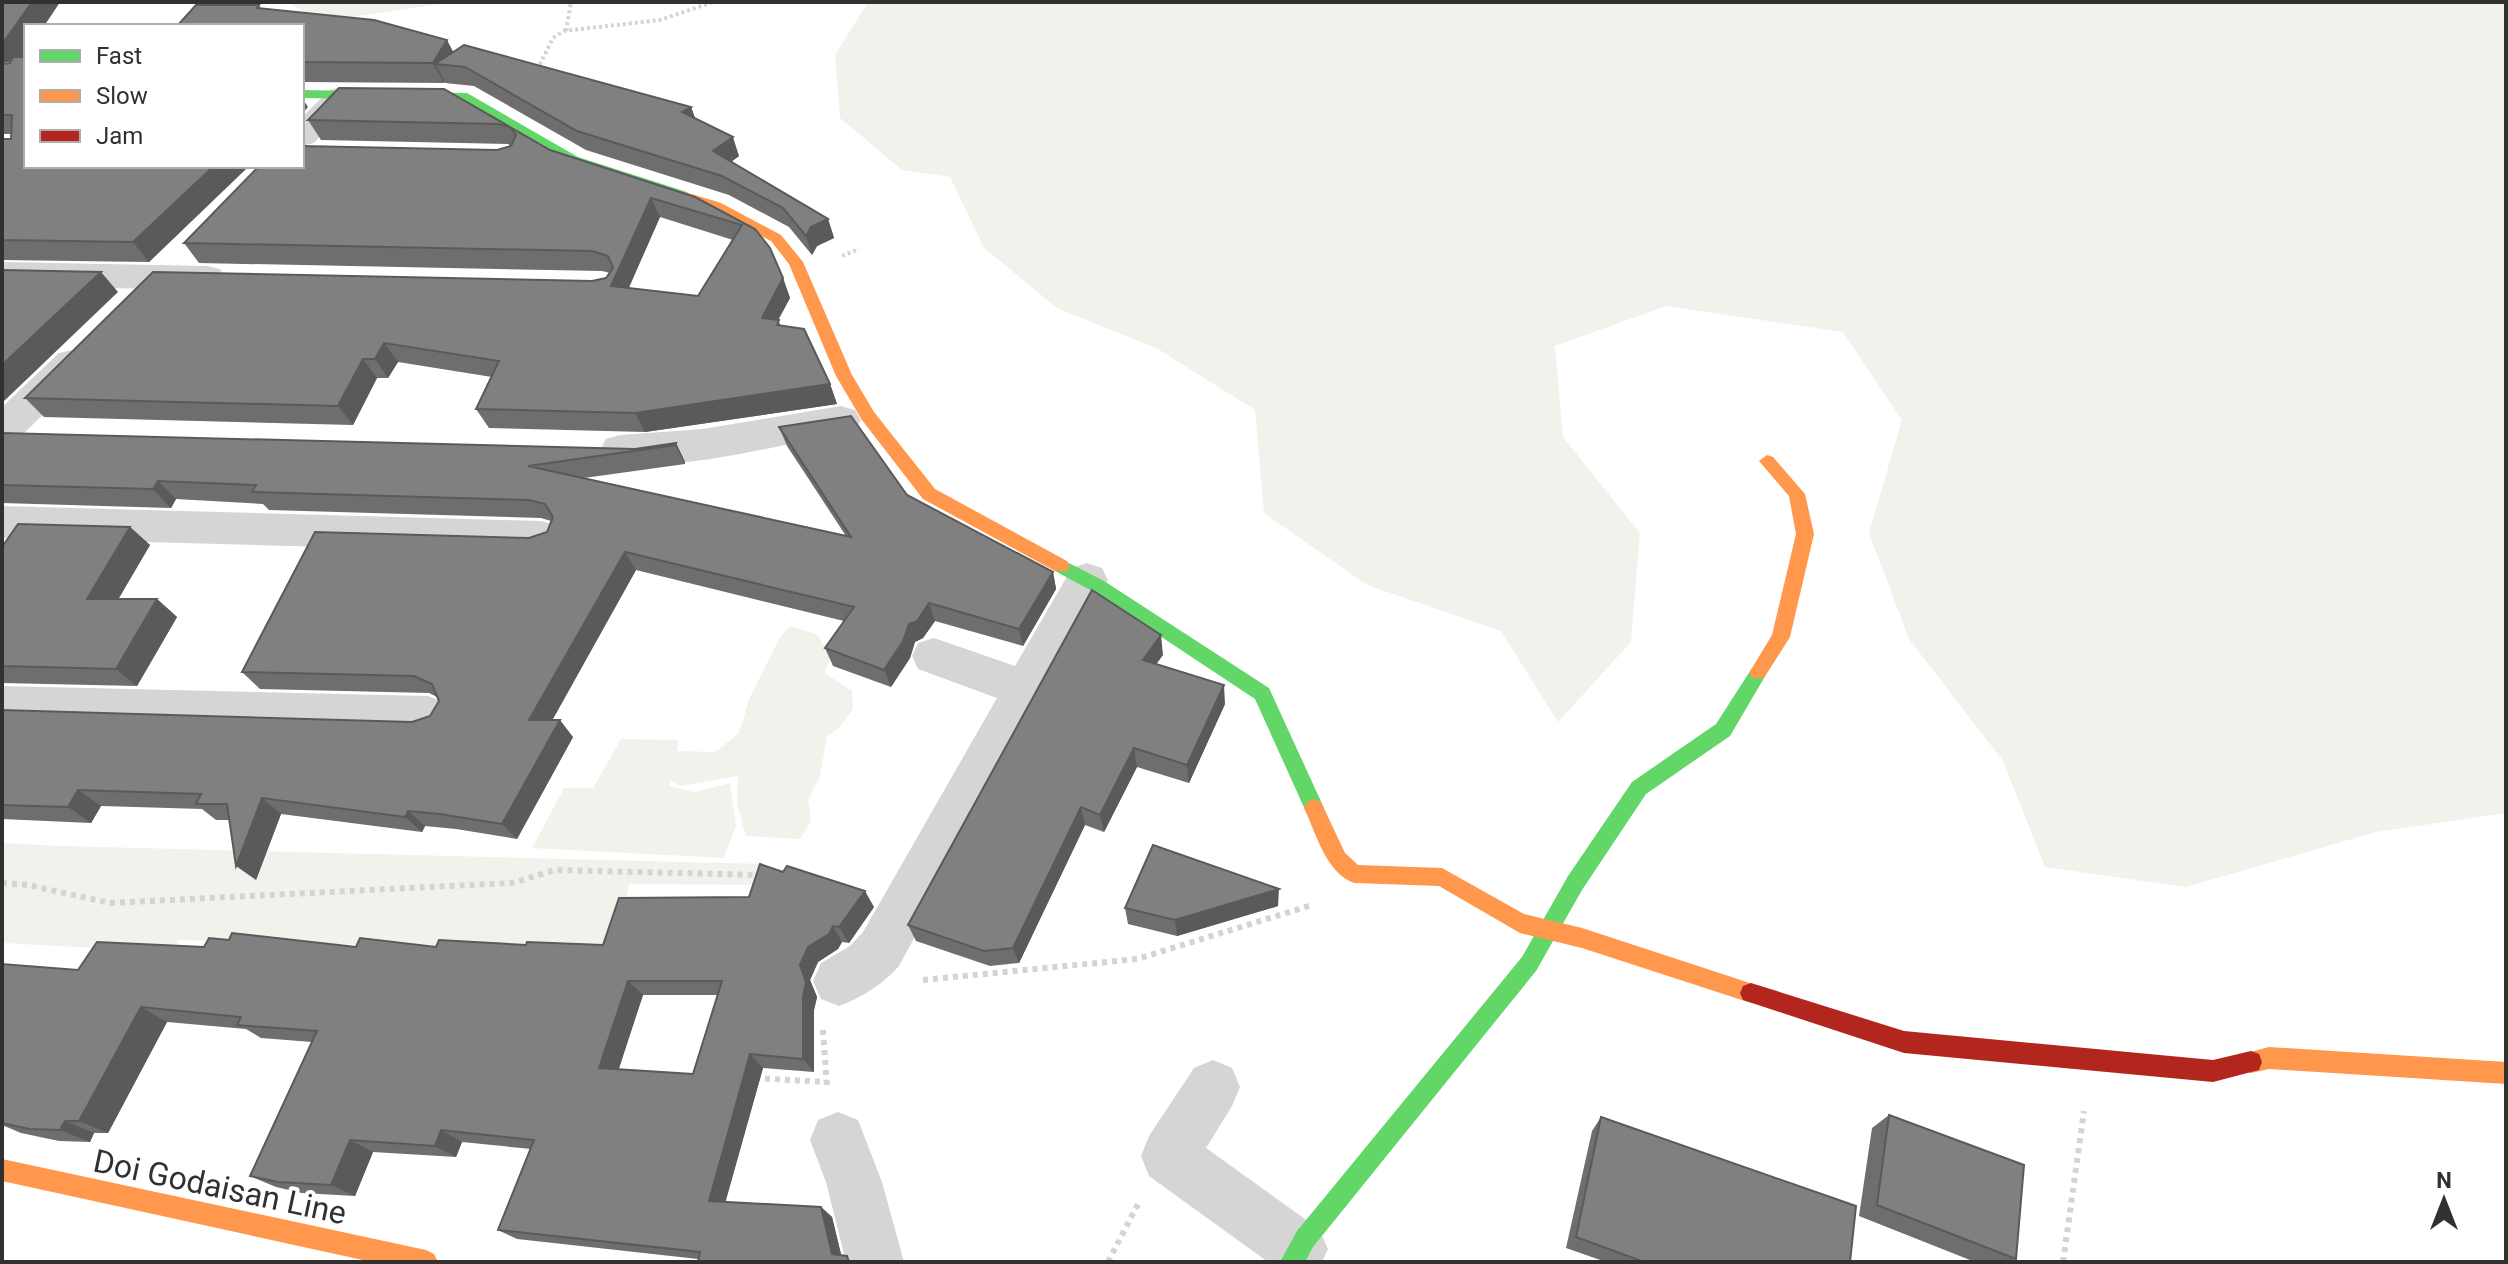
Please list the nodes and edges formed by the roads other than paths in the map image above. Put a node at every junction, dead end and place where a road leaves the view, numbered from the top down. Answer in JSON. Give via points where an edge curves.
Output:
{"nodes":[{"id":1,"x":304,"y":94,"type":"edge"},
{"id":2,"x":341,"y":97,"type":"junction"},
{"id":3,"x":304,"y":134,"type":"edge"},
{"id":4,"x":192,"y":244,"type":"edge"},
{"id":5,"x":2,"y":274,"type":"edge"},
{"id":6,"x":158,"y":278,"type":"junction"},
{"id":7,"x":245,"y":279,"type":"edge"},
{"id":8,"x":125,"y":310,"type":"edge"},
{"id":9,"x":91,"y":343,"type":"edge"},
{"id":10,"x":868,"y":416,"type":"junction"},
{"id":11,"x":2,"y":432,"type":"edge"},
{"id":12,"x":45,"y":436,"type":"edge"},
{"id":13,"x":582,"y":449,"type":"edge"},
{"id":14,"x":1767,"y":461,"type":"dead end"},
{"id":15,"x":2,"y":522,"type":"edge"},
{"id":16,"x":541,"y":537,"type":"edge"},
{"id":17,"x":1087,"y":580,"type":"junction"},
{"id":18,"x":934,"y":656,"type":"dead end"},
{"id":19,"x":1026,"y":689,"type":"junction"},
{"id":20,"x":2,"y":705,"type":"edge"},
{"id":21,"x":428,"y":716,"type":"edge"},
{"id":22,"x":1548,"y":929,"type":"junction"},
{"id":23,"x":839,"y":981,"type":"road end"},
{"id":24,"x":2506,"y":1073,"type":"edge"},
{"id":25,"x":1213,"y":1087,"type":"dead end"},
{"id":26,"x":838,"y":1140,"type":"road end"},
{"id":27,"x":2,"y":1170,"type":"edge"},
{"id":28,"x":1296,"y":1256,"type":"edge"},
{"id":29,"x":426,"y":1262,"type":"edge"},
{"id":30,"x":875,"y":1262,"type":"edge"}],
"edges":[{"from":1,"to":2,"type":"street"},
{"from":2,"to":3,"type":"street"},
{"from":2,"to":10,"type":"street","via":[[462,96],[573,160],[716,206],[776,238],[796,262],[844,376]]},
{"from":4,"to":6,"type":"street"},
{"from":5,"to":6,"type":"street"},
{"from":6,"to":7,"type":"street"},
{"from":6,"to":8,"type":"street"},
{"from":9,"to":11,"type":"street"},
{"from":10,"to":13,"type":"street","via":[[645,450]]},
{"from":10,"to":17,"type":"street","via":[[929,494]]},
{"from":11,"to":12,"type":"street"},
{"from":14,"to":22,"type":"street","via":[[1797,494],[1805,534],[1781,637],[1723,730],[1639,788]]},
{"from":15,"to":16,"type":"street"},
{"from":17,"to":19,"type":"street"},
{"from":17,"to":22,"type":"street","via":[[1262,694],[1338,859],[1354,874],[1442,877],[1520,923]]},
{"from":18,"to":19,"type":"street"},
{"from":19,"to":23,"type":"street","via":[[881,949]]},
{"from":20,"to":21,"type":"street"},
{"from":22,"to":24,"type":"street","via":[[1904,1042],[2213,1071],[2269,1058]]},
{"from":22,"to":28,"type":"street","via":[[1529,964]]},
{"from":25,"to":28,"type":"street","via":[[1169,1156]]},
{"from":26,"to":30,"type":"street"},
{"from":27,"to":29,"type":"street","name":"Doi Godaisan Line"}]}
